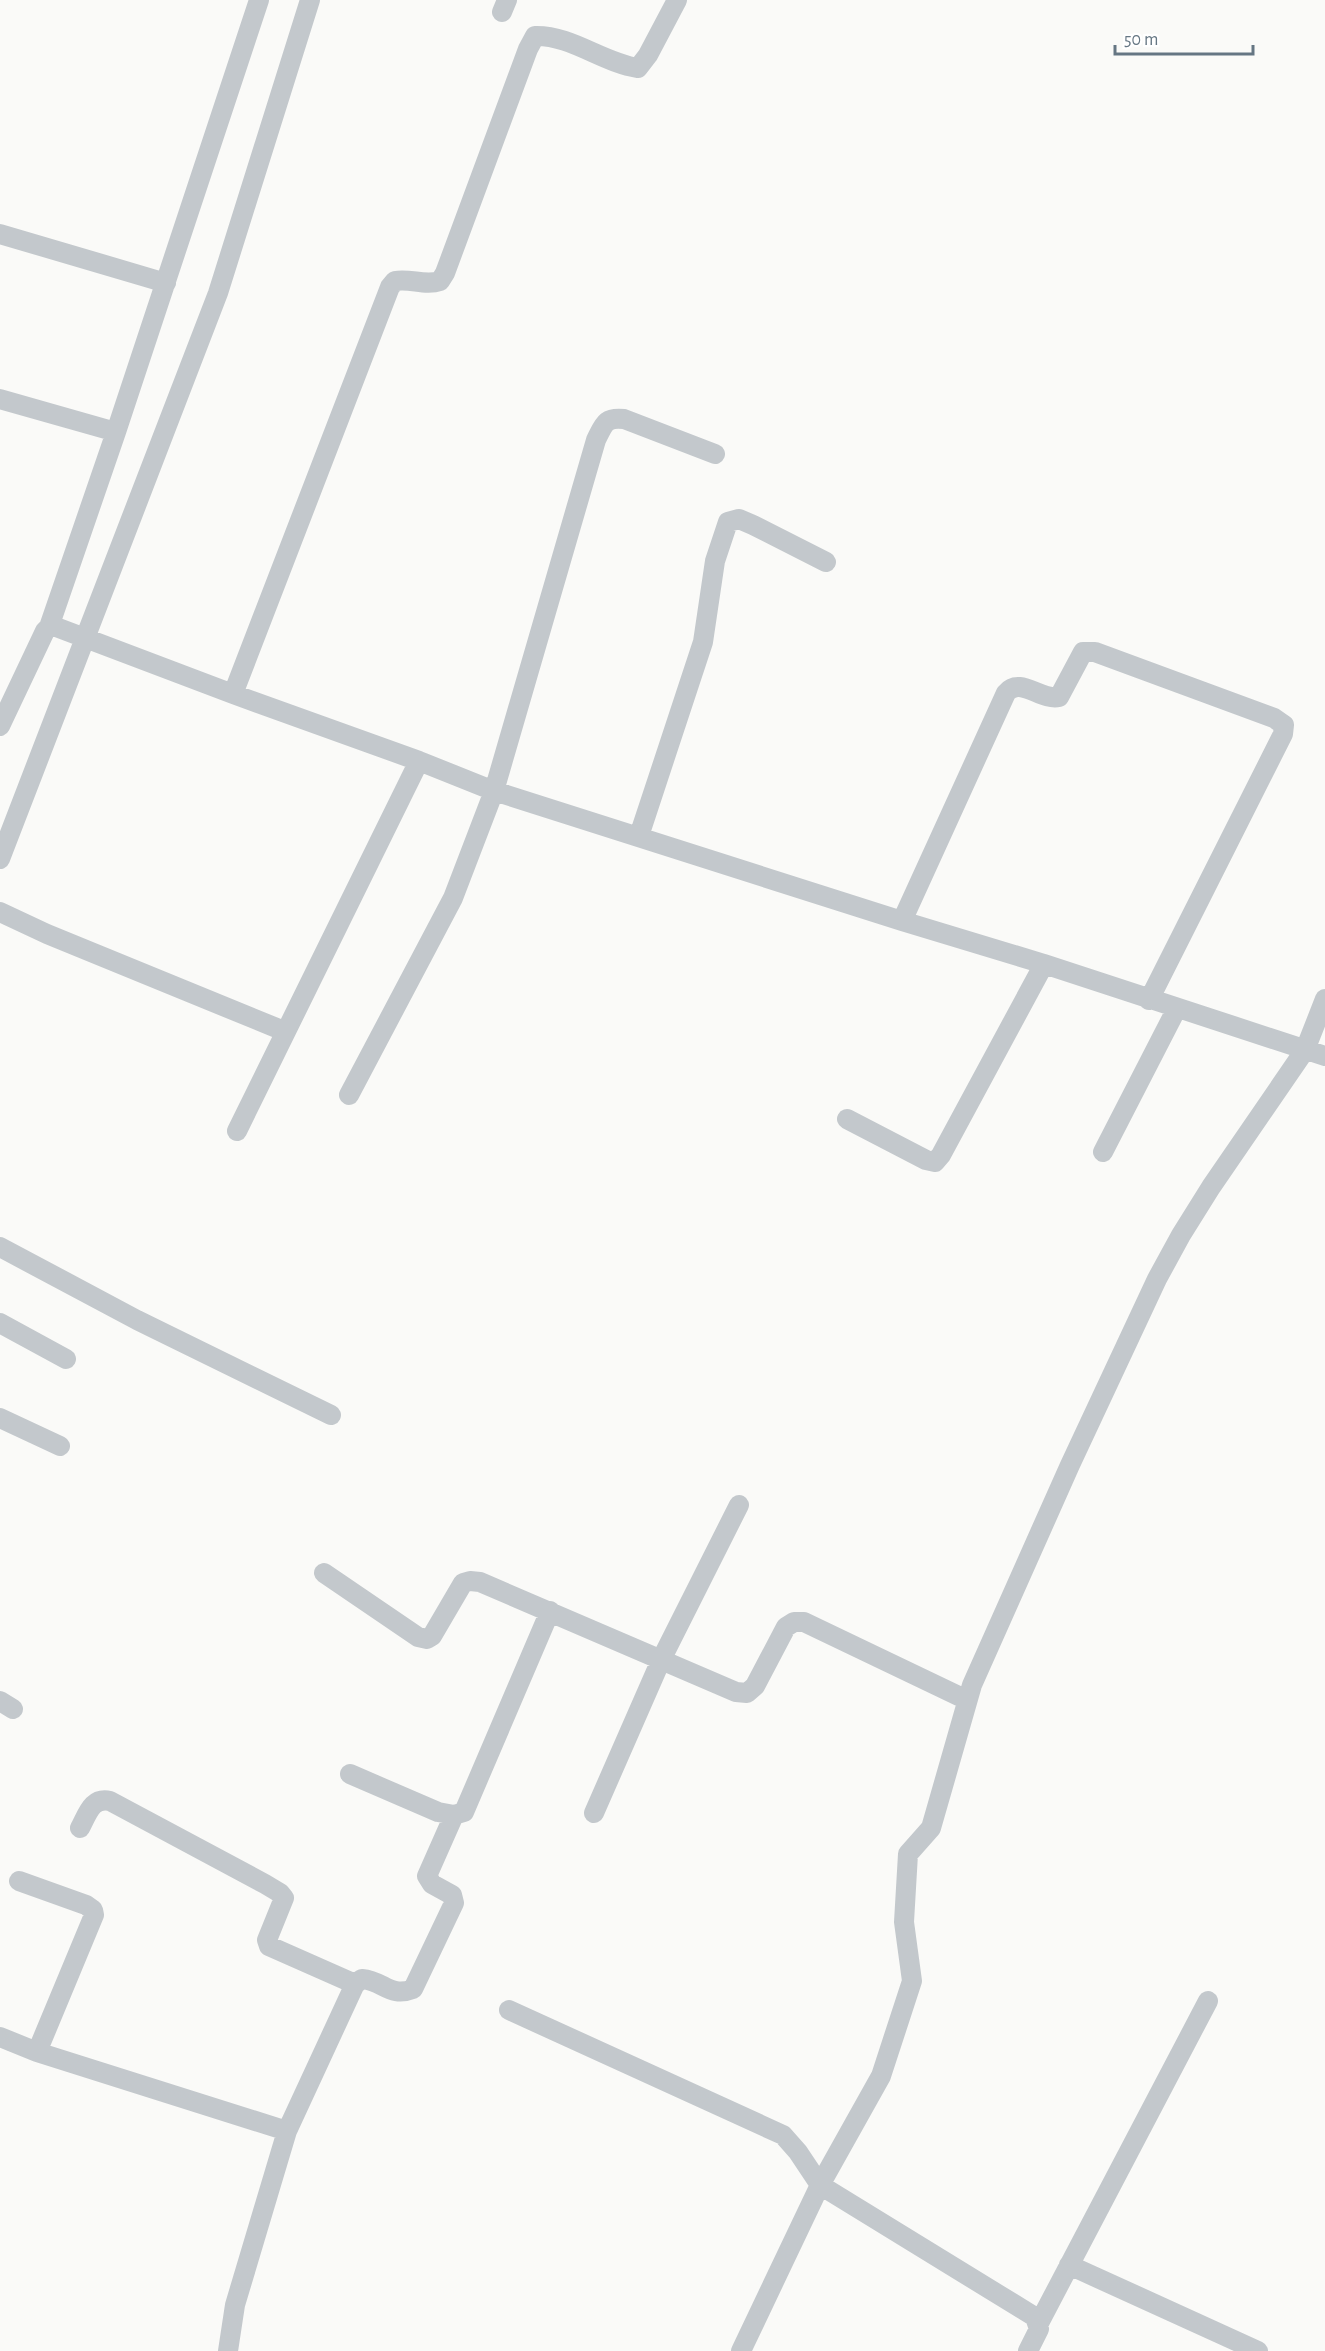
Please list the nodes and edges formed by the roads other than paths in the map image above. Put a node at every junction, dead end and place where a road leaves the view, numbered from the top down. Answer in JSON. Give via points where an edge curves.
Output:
{"nodes":[{"id":1,"x":259,"y":0,"type":"edge"},
{"id":2,"x":310,"y":0,"type":"edge"},
{"id":3,"x":677,"y":0,"type":"edge"},
{"id":4,"x":0,"y":234,"type":"edge"},
{"id":5,"x":166,"y":283,"type":"junction"},
{"id":6,"x":0,"y":399,"type":"edge"},
{"id":7,"x":116,"y":432,"type":"junction"},
{"id":8,"x":715,"y":454,"type":"dead end"},
{"id":9,"x":826,"y":562,"type":"dead end"},
{"id":10,"x":65,"y":631,"type":"junction"},
{"id":11,"x":232,"y":694,"type":"junction"},
{"id":12,"x":0,"y":726,"type":"edge"},
{"id":13,"x":419,"y":761,"type":"junction"},
{"id":14,"x":494,"y":791,"type":"junction"},
{"id":15,"x":639,"y":837,"type":"junction"},
{"id":16,"x":0,"y":859,"type":"edge"},
{"id":17,"x":0,"y":912,"type":"edge"},
{"id":18,"x":902,"y":921,"type":"junction"},
{"id":19,"x":1044,"y":964,"type":"junction"},
{"id":20,"x":1149,"y":999,"type":"junction"},
{"id":21,"x":1325,"y":999,"type":"edge"},
{"id":22,"x":1177,"y":1008,"type":"junction"},
{"id":23,"x":284,"y":1031,"type":"junction"},
{"id":24,"x":1305,"y":1050,"type":"junction"},
{"id":25,"x":1325,"y":1056,"type":"edge"},
{"id":26,"x":349,"y":1095,"type":"dead end"},
{"id":27,"x":847,"y":1119,"type":"dead end"},
{"id":28,"x":237,"y":1131,"type":"dead end"},
{"id":29,"x":1103,"y":1152,"type":"dead end"},
{"id":30,"x":0,"y":1247,"type":"edge"},
{"id":31,"x":0,"y":1323,"type":"edge"},
{"id":32,"x":66,"y":1359,"type":"dead end"},
{"id":33,"x":331,"y":1415,"type":"dead end"},
{"id":34,"x":0,"y":1418,"type":"edge"},
{"id":35,"x":60,"y":1446,"type":"dead end"},
{"id":36,"x":739,"y":1505,"type":"dead end"},
{"id":37,"x":324,"y":1573,"type":"dead end"},
{"id":38,"x":550,"y":1611,"type":"junction"},
{"id":39,"x":661,"y":1660,"type":"junction"},
{"id":40,"x":967,"y":1700,"type":"junction"},
{"id":41,"x":350,"y":1774,"type":"dead end"},
{"id":42,"x":594,"y":1813,"type":"dead end"},
{"id":43,"x":454,"y":1815,"type":"junction"},
{"id":44,"x":80,"y":1828,"type":"dead end"},
{"id":45,"x":20,"y":1881,"type":"dead end"},
{"id":46,"x":355,"y":1984,"type":"junction"},
{"id":47,"x":1208,"y":2001,"type":"dead end"},
{"id":48,"x":509,"y":2010,"type":"dead end"},
{"id":49,"x":0,"y":2037,"type":"edge"},
{"id":50,"x":36,"y":2052,"type":"junction"},
{"id":51,"x":287,"y":2131,"type":"junction"},
{"id":52,"x":820,"y":2185,"type":"junction"},
{"id":53,"x":1069,"y":2265,"type":"junction"},
{"id":54,"x":1039,"y":2323,"type":"junction"},
{"id":55,"x":228,"y":2351,"type":"edge"},
{"id":56,"x":741,"y":2351,"type":"edge"},
{"id":57,"x":1028,"y":2351,"type":"edge"},
{"id":58,"x":1258,"y":2351,"type":"edge"}],
"edges":[{"from":1,"to":5,"type":"street"},
{"from":2,"to":10,"type":"street","via":[[218,293]]},
{"from":3,"to":11,"type":"street","via":[[638,68],[621,66],[549,36],[535,36],[445,273],[440,281],[431,284],[404,279],[390,287]]},
{"from":4,"to":5,"type":"street"},
{"from":5,"to":7,"type":"street"},
{"from":6,"to":7,"type":"street"},
{"from":7,"to":10,"type":"street"},
{"from":8,"to":14,"type":"street","via":[[624,419],[613,418],[604,424],[596,440]]},
{"from":9,"to":15,"type":"street","via":[[739,519],[728,522],[715,561],[703,642]]},
{"from":10,"to":11,"type":"street"},
{"from":10,"to":12,"type":"street"},
{"from":10,"to":16,"type":"street"},
{"from":11,"to":13,"type":"street"},
{"from":13,"to":14,"type":"street"},
{"from":13,"to":23,"type":"street"},
{"from":14,"to":15,"type":"street"},
{"from":14,"to":26,"type":"street","via":[[453,898]]},
{"from":15,"to":18,"type":"street"},
{"from":17,"to":23,"type":"street"},
{"from":18,"to":19,"type":"street"},
{"from":18,"to":20,"type":"street","via":[[1006,693],[1017,686],[1047,697],[1059,697],[1083,652],[1095,652],[1284,725],[1283,734]]},
{"from":19,"to":20,"type":"street"},
{"from":19,"to":27,"type":"street","via":[[935,1162]]},
{"from":20,"to":22,"type":"street"},
{"from":21,"to":24,"type":"street"},
{"from":22,"to":24,"type":"street"},
{"from":22,"to":29,"type":"street"},
{"from":23,"to":28,"type":"street"},
{"from":24,"to":25,"type":"street"},
{"from":24,"to":40,"type":"street","via":[[1211,1187],[1157,1279]]},
{"from":30,"to":33,"type":"street","via":[[137,1320]]},
{"from":31,"to":32,"type":"street"},
{"from":34,"to":35,"type":"street"},
{"from":36,"to":39,"type":"street"},
{"from":37,"to":38,"type":"street","via":[[418,1637],[427,1639],[463,1583],[470,1581]]},
{"from":38,"to":39,"type":"street"},
{"from":38,"to":43,"type":"street","via":[[464,1812]]},
{"from":39,"to":40,"type":"street","via":[[736,1692],[747,1693],[755,1686],[786,1627],[804,1622]]},
{"from":39,"to":42,"type":"street"},
{"from":40,"to":52,"type":"street","via":[[932,1827],[908,1854],[904,1922],[912,1981],[881,2076]]},
{"from":41,"to":43,"type":"street","via":[[438,1812]]},
{"from":43,"to":46,"type":"street","via":[[427,1876],[432,1884],[452,1895],[453,1903],[413,1989],[402,1994],[373,1980],[362,1979]]},
{"from":44,"to":46,"type":"street","via":[[94,1802],[110,1801],[265,1884],[284,1898],[267,1940],[269,1946]]},
{"from":45,"to":50,"type":"street","via":[[86,1905],[94,1915]]},
{"from":46,"to":51,"type":"street"},
{"from":47,"to":53,"type":"street"},
{"from":48,"to":52,"type":"street","via":[[783,2135]]},
{"from":49,"to":50,"type":"street"},
{"from":50,"to":51,"type":"street"},
{"from":51,"to":55,"type":"street","via":[[235,2305]]},
{"from":52,"to":54,"type":"street","via":[[1029,2313]]},
{"from":52,"to":56,"type":"street"},
{"from":53,"to":54,"type":"street"},
{"from":53,"to":58,"type":"street"},
{"from":54,"to":57,"type":"street","via":[[1040,2330]]}]}
